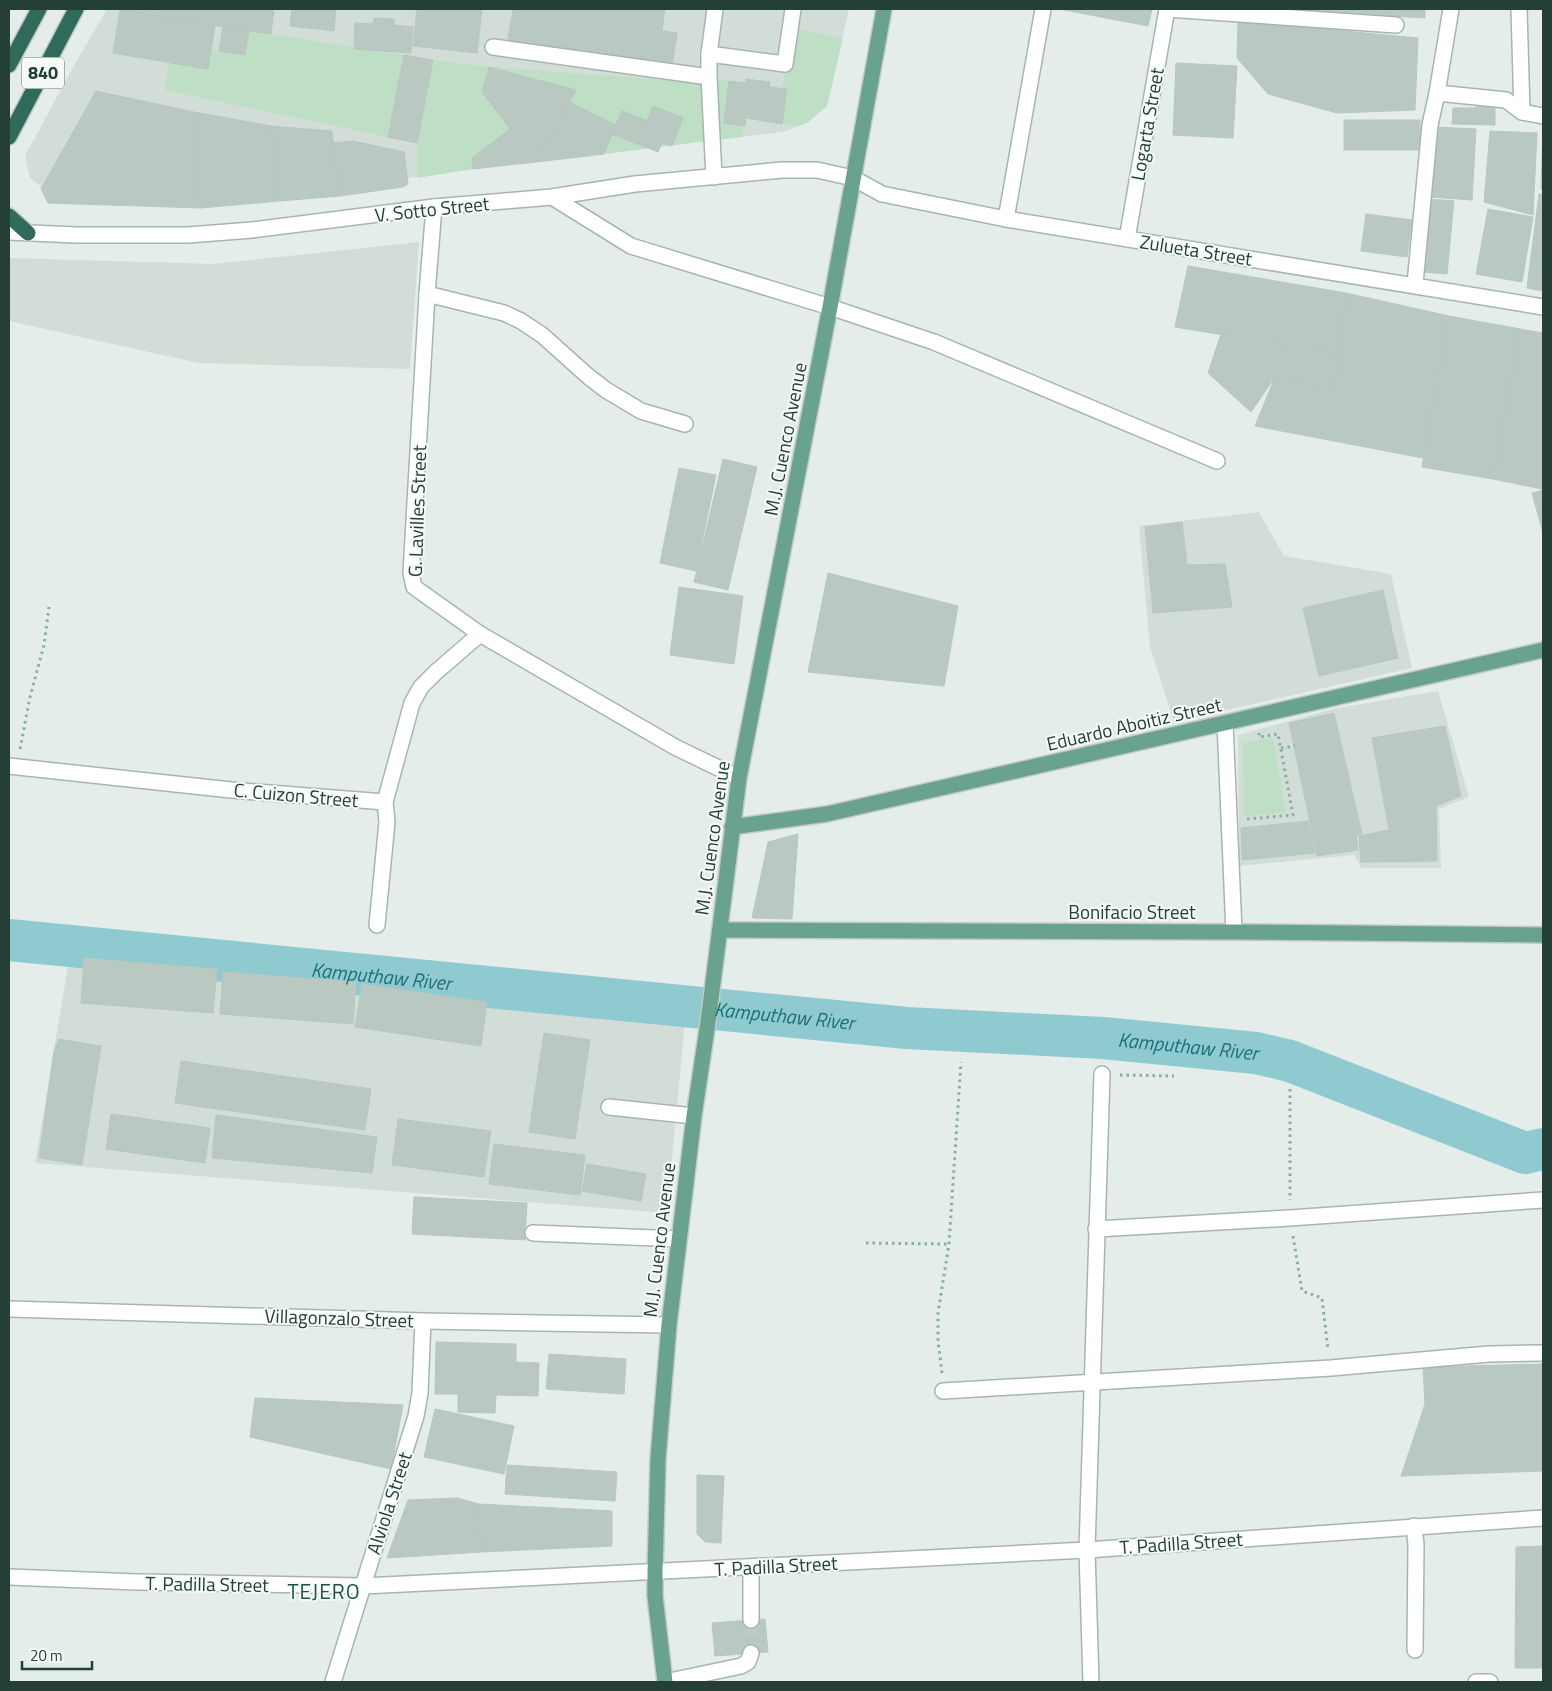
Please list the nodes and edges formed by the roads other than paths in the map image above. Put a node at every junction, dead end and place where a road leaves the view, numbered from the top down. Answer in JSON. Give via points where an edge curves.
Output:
{"nodes":[{"id":1,"x":39,"y":9,"type":"edge"},
{"id":2,"x":76,"y":9,"type":"edge"},
{"id":3,"x":715,"y":9,"type":"edge"},
{"id":4,"x":793,"y":9,"type":"edge"},
{"id":5,"x":884,"y":9,"type":"edge"},
{"id":6,"x":1043,"y":9,"type":"edge"},
{"id":7,"x":1167,"y":9,"type":"edge"},
{"id":8,"x":1451,"y":9,"type":"edge"},
{"id":9,"x":1519,"y":9,"type":"edge"},
{"id":10,"x":1396,"y":25,"type":"dead end"},
{"id":11,"x":493,"y":47,"type":"dead end"},
{"id":12,"x":709,"y":54,"type":"junction"},
{"id":13,"x":9,"y":66,"type":"edge"},
{"id":14,"x":709,"y":77,"type":"junction"},
{"id":15,"x":1437,"y":93,"type":"junction"},
{"id":16,"x":1522,"y":112,"type":"junction"},
{"id":17,"x":1543,"y":116,"type":"edge"},
{"id":18,"x":9,"y":137,"type":"edge"},
{"id":19,"x":714,"y":176,"type":"junction"},
{"id":20,"x":853,"y":178,"type":"junction"},
{"id":21,"x":552,"y":197,"type":"junction"},
{"id":22,"x":434,"y":207,"type":"junction"},
{"id":23,"x":9,"y":216,"type":"edge"},
{"id":24,"x":1006,"y":219,"type":"junction"},
{"id":25,"x":9,"y":232,"type":"edge"},
{"id":26,"x":28,"y":233,"type":"junction"},
{"id":27,"x":1127,"y":239,"type":"junction"},
{"id":28,"x":1415,"y":284,"type":"junction"},
{"id":29,"x":427,"y":294,"type":"junction"},
{"id":30,"x":1543,"y":306,"type":"edge"},
{"id":31,"x":830,"y":308,"type":"junction"},
{"id":32,"x":686,"y":424,"type":"dead end"},
{"id":33,"x":1217,"y":461,"type":"dead end"},
{"id":34,"x":480,"y":634,"type":"junction"},
{"id":35,"x":1543,"y":650,"type":"edge"},
{"id":36,"x":1225,"y":723,"type":"junction"},
{"id":37,"x":13,"y":767,"type":"edge"},
{"id":38,"x":740,"y":778,"type":"junction"},
{"id":39,"x":385,"y":802,"type":"junction"},
{"id":40,"x":732,"y":827,"type":"junction"},
{"id":41,"x":377,"y":925,"type":"dead end"},
{"id":42,"x":720,"y":930,"type":"junction"},
{"id":43,"x":1234,"y":932,"type":"junction"},
{"id":44,"x":1543,"y":935,"type":"edge"},
{"id":45,"x":1102,"y":1074,"type":"road end"},
{"id":46,"x":609,"y":1106,"type":"dead end"},
{"id":47,"x":694,"y":1116,"type":"junction"},
{"id":48,"x":1543,"y":1200,"type":"edge"},
{"id":49,"x":1096,"y":1229,"type":"junction"},
{"id":50,"x":533,"y":1233,"type":"dead end"},
{"id":51,"x":679,"y":1239,"type":"junction"},
{"id":52,"x":9,"y":1309,"type":"edge"},
{"id":53,"x":423,"y":1320,"type":"junction"},
{"id":54,"x":669,"y":1325,"type":"junction"},
{"id":55,"x":1543,"y":1354,"type":"edge"},
{"id":56,"x":1093,"y":1381,"type":"junction"},
{"id":57,"x":943,"y":1391,"type":"road end"},
{"id":58,"x":1543,"y":1518,"type":"edge"},
{"id":59,"x":1414,"y":1526,"type":"junction"},
{"id":60,"x":1087,"y":1550,"type":"junction"},
{"id":61,"x":751,"y":1568,"type":"junction"},
{"id":62,"x":655,"y":1573,"type":"junction"},
{"id":63,"x":9,"y":1577,"type":"edge"},
{"id":64,"x":363,"y":1586,"type":"junction"},
{"id":65,"x":752,"y":1620,"type":"tunnel mouth"},
{"id":66,"x":1415,"y":1650,"type":"dead end"},
{"id":67,"x":752,"y":1653,"type":"dead end"},
{"id":68,"x":333,"y":1682,"type":"edge"},
{"id":69,"x":665,"y":1682,"type":"edge"},
{"id":70,"x":1091,"y":1682,"type":"edge"},
{"id":71,"x":1476,"y":1682,"type":"edge"},
{"id":72,"x":1490,"y":1682,"type":"edge"}],
"edges":[{"from":1,"to":13,"type":"highway","number":"840"},
{"from":2,"to":18,"type":"highway","number":"840"},
{"from":3,"to":12,"type":"street"},
{"from":4,"to":12,"type":"street","via":[[785,64]]},
{"from":5,"to":20,"type":"main road","name":"M.J. Cuenco Avenue"},
{"from":6,"to":24,"type":"street"},
{"from":7,"to":10,"type":"street"},
{"from":7,"to":27,"type":"street","name":"Logarta Street"},
{"from":8,"to":15,"type":"street"},
{"from":9,"to":16,"type":"street"},
{"from":11,"to":14,"type":"street"},
{"from":12,"to":14,"type":"street"},
{"from":14,"to":19,"type":"street"},
{"from":15,"to":16,"type":"street","via":[[1506,100]]},
{"from":15,"to":28,"type":"street","via":[[1430,126]]},
{"from":16,"to":17,"type":"street"},
{"from":19,"to":20,"type":"street","name":"V. Sotto Street","via":[[817,170]]},
{"from":19,"to":21,"type":"street","name":"V. Sotto Street"},
{"from":20,"to":24,"type":"street","name":"Zulueta Street","via":[[882,194]]},
{"from":20,"to":31,"type":"main road","name":"M.J. Cuenco Avenue"},
{"from":21,"to":22,"type":"street","name":"V. Sotto Street"},
{"from":21,"to":31,"type":"street","via":[[631,246]]},
{"from":22,"to":26,"type":"street","name":"V. Sotto Street","via":[[188,235]]},
{"from":22,"to":29,"type":"street","name":"G. Lavilles Street"},
{"from":23,"to":26,"type":"highway"},
{"from":24,"to":27,"type":"street","name":"Zulueta Street"},
{"from":25,"to":26,"type":"street","name":"V. Sotto Street"},
{"from":27,"to":28,"type":"street","name":"Zulueta Street"},
{"from":28,"to":30,"type":"street","name":"Zulueta Street"},
{"from":29,"to":32,"type":"street","via":[[504,313],[521,321],[606,390],[641,411]]},
{"from":29,"to":34,"type":"street","name":"G. Lavilles Street","via":[[411,573],[414,586]]},
{"from":31,"to":33,"type":"street","via":[[934,342]]},
{"from":31,"to":38,"type":"main road","name":"M.J. Cuenco Avenue"},
{"from":34,"to":38,"type":"street","name":"G. Lavilles Street","via":[[675,747]]},
{"from":34,"to":39,"type":"street","name":"C. Cuizon Street","via":[[421,687],[412,703]]},
{"from":35,"to":36,"type":"main road","name":"Eduardo Aboitiz Street"},
{"from":36,"to":40,"type":"main road","name":"Eduardo Aboitiz Street","via":[[827,814]]},
{"from":36,"to":43,"type":"street"},
{"from":37,"to":39,"type":"street","name":"C. Cuizon Street"},
{"from":38,"to":40,"type":"main road","name":"M.J. Cuenco Avenue"},
{"from":39,"to":41,"type":"street","via":[[388,822]]},
{"from":40,"to":42,"type":"main road","name":"M.J. Cuenco Avenue"},
{"from":42,"to":43,"type":"main road","name":"Bonifacio Street"},
{"from":42,"to":47,"type":"main road","name":"M.J. Cuenco Avenue"},
{"from":43,"to":44,"type":"main road","name":"Bonifacio Street"},
{"from":45,"to":49,"type":"street"},
{"from":46,"to":47,"type":"street"},
{"from":47,"to":51,"type":"main road","name":"M.J. Cuenco Avenue"},
{"from":48,"to":49,"type":"street"},
{"from":49,"to":56,"type":"street"},
{"from":50,"to":51,"type":"street"},
{"from":51,"to":54,"type":"main road","name":"M.J. Cuenco Avenue"},
{"from":52,"to":53,"type":"street","name":"Villagonzalo Street"},
{"from":53,"to":54,"type":"street","name":"Villagonzalo Street"},
{"from":53,"to":64,"type":"street","name":"Alviola Street","via":[[416,1416]]},
{"from":54,"to":62,"type":"main road","name":"M.J. Cuenco Avenue","via":[[658,1459]]},
{"from":55,"to":56,"type":"street","via":[[1490,1354],[1331,1368]]},
{"from":56,"to":57,"type":"street"},
{"from":56,"to":60,"type":"street"},
{"from":58,"to":59,"type":"street","name":"T. Padilla Street"},
{"from":59,"to":60,"type":"street","name":"T. Padilla Street"},
{"from":59,"to":66,"type":"street"},
{"from":60,"to":61,"type":"street","name":"T. Padilla Street"},
{"from":60,"to":70,"type":"street"},
{"from":61,"to":62,"type":"street","name":"T. Padilla Street"},
{"from":61,"to":65,"type":"street"},
{"from":62,"to":64,"type":"street","name":"T. Padilla Street"},
{"from":62,"to":69,"type":"main road","name":"M.J. Cuenco Avenue"},
{"from":63,"to":64,"type":"street","name":"T. Padilla Street"},
{"from":64,"to":68,"type":"street","name":"Alviola Street"},
{"from":67,"to":69,"type":"street","via":[[748,1662],[741,1666]]},
{"from":71,"to":72,"type":"street"}]}
